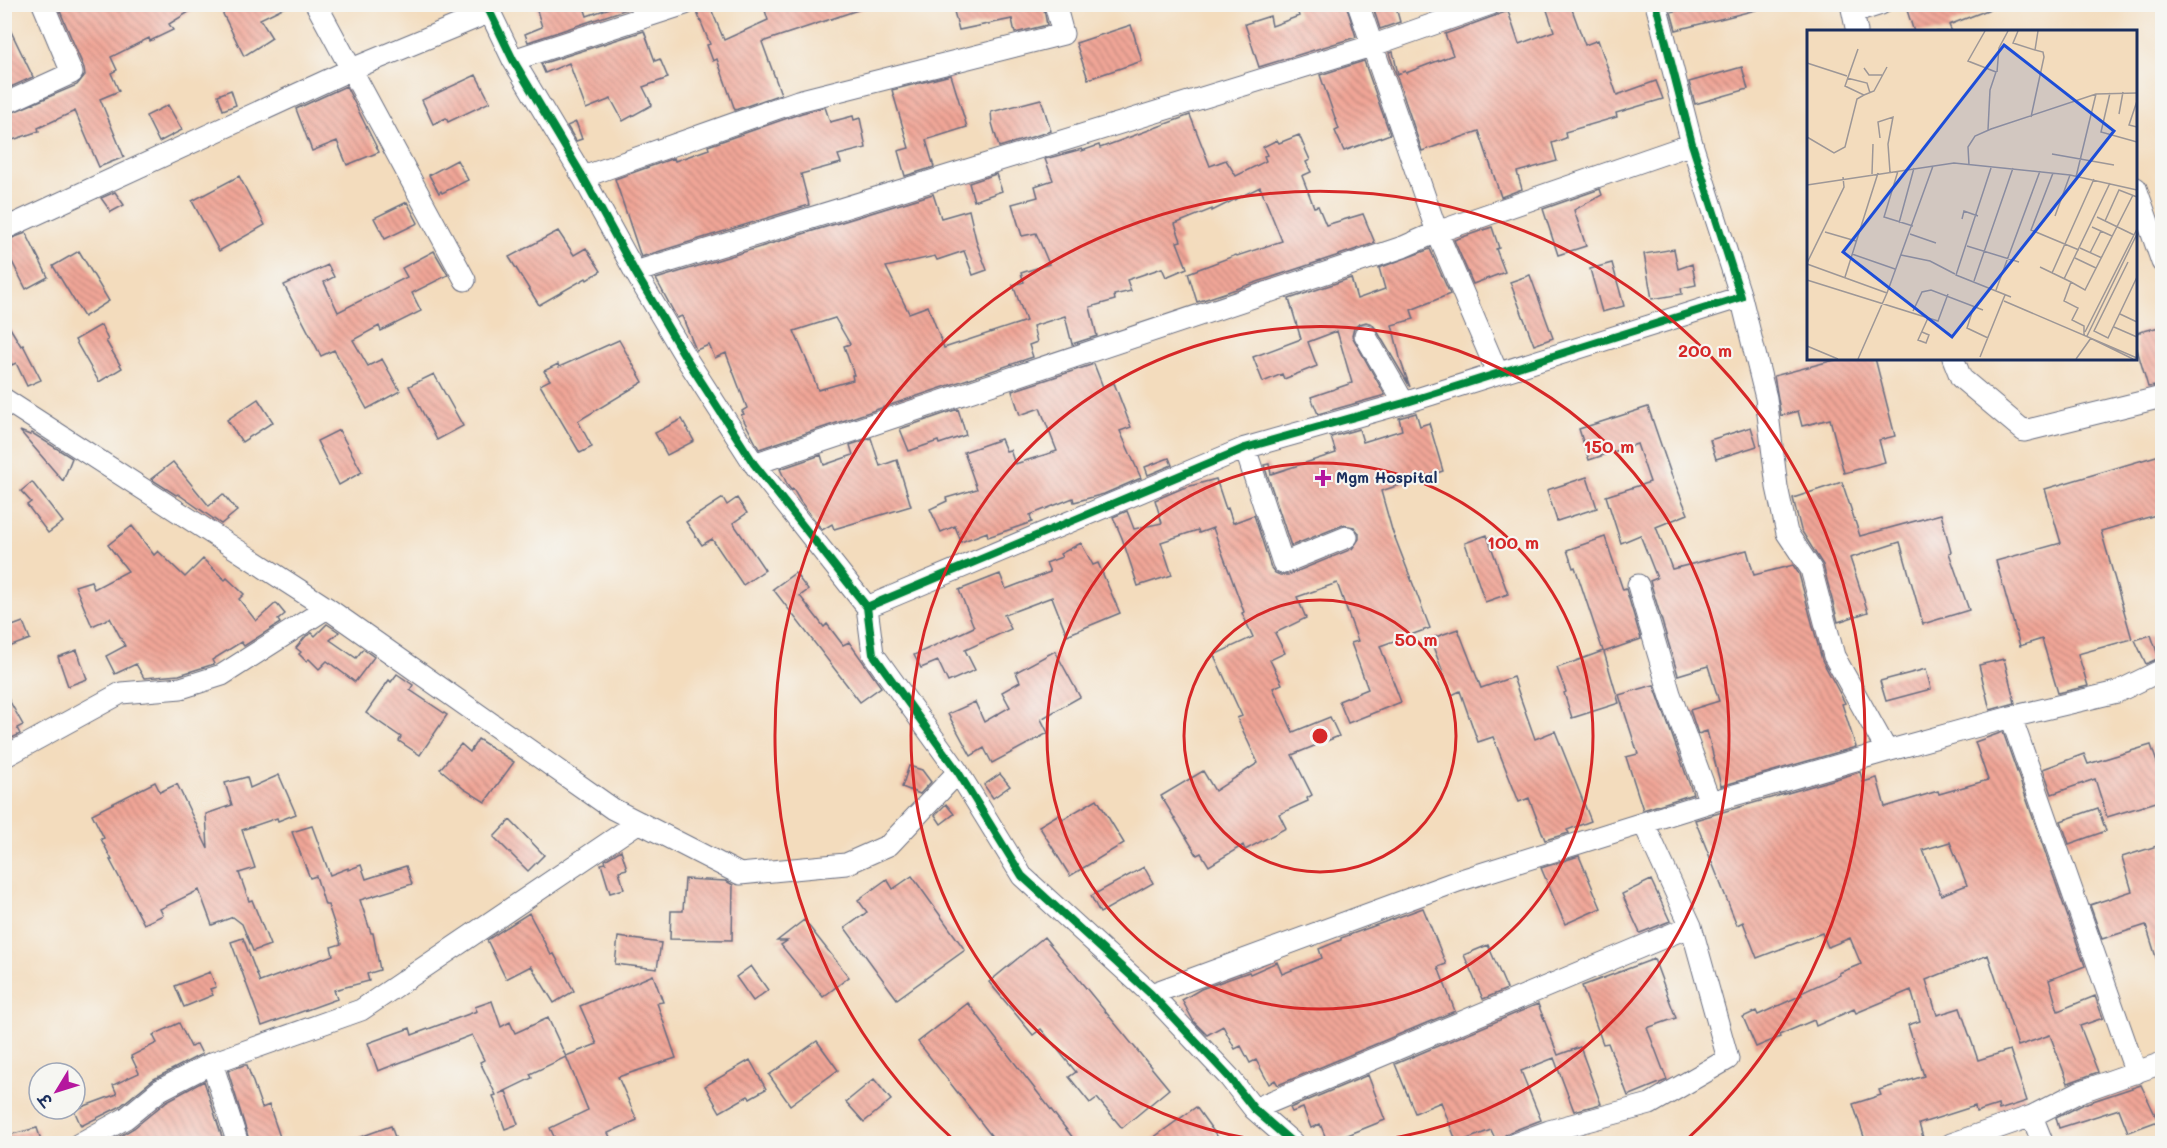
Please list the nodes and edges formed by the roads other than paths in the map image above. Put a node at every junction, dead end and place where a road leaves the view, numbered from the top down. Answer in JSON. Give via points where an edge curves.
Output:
{"nodes":[{"id":1,"x":42,"y":4,"type":"edge"},
{"id":2,"x":316,"y":4,"type":"edge"},
{"id":3,"x":685,"y":4,"type":"edge"},
{"id":4,"x":1055,"y":4,"type":"edge"},
{"id":5,"x":1358,"y":4,"type":"edge"},
{"id":6,"x":1491,"y":4,"type":"edge"},
{"id":7,"x":1656,"y":4,"type":"edge"},
{"id":8,"x":1881,"y":4,"type":"edge"},
{"id":9,"x":488,"y":8,"type":"edge"},
{"id":10,"x":1854,"y":16,"type":"edge"},
{"id":11,"x":1371,"y":46,"type":"junction"},
{"id":12,"x":513,"y":60,"type":"junction"},
{"id":13,"x":352,"y":69,"type":"junction"},
{"id":14,"x":4,"y":104,"type":"edge"},
{"id":15,"x":1692,"y":144,"type":"junction"},
{"id":16,"x":583,"y":177,"type":"junction"},
{"id":17,"x":2137,"y":191,"type":"edge"},
{"id":18,"x":4,"y":229,"type":"edge"},
{"id":19,"x":1437,"y":232,"type":"junction"},
{"id":20,"x":2162,"y":259,"type":"edge"},
{"id":21,"x":635,"y":272,"type":"junction"},
{"id":22,"x":465,"y":280,"type":"dead end"},
{"id":23,"x":1741,"y":297,"type":"junction"},
{"id":24,"x":1365,"y":335,"type":"dead end"},
{"id":25,"x":1954,"y":360,"type":"edge"},
{"id":26,"x":1497,"y":372,"type":"junction"},
{"id":27,"x":2163,"y":397,"type":"edge"},
{"id":28,"x":4,"y":399,"type":"edge"},
{"id":29,"x":1404,"y":403,"type":"junction"},
{"id":30,"x":1245,"y":448,"type":"junction"},
{"id":31,"x":754,"y":464,"type":"junction"},
{"id":32,"x":1347,"y":537,"type":"dead end"},
{"id":33,"x":1638,"y":585,"type":"dead end"},
{"id":34,"x":867,"y":607,"type":"junction"},
{"id":35,"x":327,"y":608,"type":"junction"},
{"id":36,"x":2163,"y":670,"type":"edge"},
{"id":37,"x":2011,"y":717,"type":"junction"},
{"id":38,"x":1887,"y":751,"type":"junction"},
{"id":39,"x":4,"y":757,"type":"edge"},
{"id":40,"x":958,"y":772,"type":"junction"},
{"id":41,"x":1710,"y":802,"type":"junction"},
{"id":42,"x":639,"y":822,"type":"junction"},
{"id":43,"x":1644,"y":824,"type":"junction"},
{"id":44,"x":1691,"y":926,"type":"junction"},
{"id":45,"x":1151,"y":994,"type":"junction"},
{"id":46,"x":212,"y":1063,"type":"junction"},
{"id":47,"x":2163,"y":1063,"type":"edge"},
{"id":48,"x":2136,"y":1073,"type":"junction"},
{"id":49,"x":1254,"y":1108,"type":"junction"},
{"id":50,"x":2032,"y":1116,"type":"junction"},
{"id":51,"x":79,"y":1143,"type":"edge"},
{"id":52,"x":238,"y":1143,"type":"edge"},
{"id":53,"x":1294,"y":1143,"type":"edge"},
{"id":54,"x":1514,"y":1143,"type":"edge"},
{"id":55,"x":1951,"y":1143,"type":"edge"},
{"id":56,"x":2043,"y":1143,"type":"edge"}],
"edges":[{"from":1,"to":14,"type":"street","via":[[72,73]]},
{"from":2,"to":13,"type":"street"},
{"from":3,"to":12,"type":"street"},
{"from":4,"to":16,"type":"street","via":[[1063,34],[798,101]]},
{"from":5,"to":11,"type":"street"},
{"from":6,"to":11,"type":"street"},
{"from":7,"to":15,"type":"street"},
{"from":8,"to":10,"type":"street"},
{"from":9,"to":12,"type":"street"},
{"from":9,"to":13,"type":"street"},
{"from":11,"to":19,"type":"street"},
{"from":11,"to":21,"type":"street"},
{"from":12,"to":16,"type":"street"},
{"from":13,"to":18,"type":"street"},
{"from":13,"to":22,"type":"street"},
{"from":15,"to":19,"type":"street"},
{"from":15,"to":23,"type":"street"},
{"from":16,"to":21,"type":"street"},
{"from":17,"to":20,"type":"street"},
{"from":19,"to":26,"type":"street"},
{"from":19,"to":31,"type":"street","via":[[1403,247]]},
{"from":21,"to":31,"type":"street"},
{"from":23,"to":26,"type":"street"},
{"from":23,"to":38,"type":"street","via":[[1766,398],[1787,533],[1811,569],[1834,656]]},
{"from":24,"to":29,"type":"street"},
{"from":25,"to":27,"type":"street","via":[[1961,378],[2024,431]]},
{"from":26,"to":29,"type":"street"},
{"from":28,"to":35,"type":"street"},
{"from":29,"to":30,"type":"street"},
{"from":30,"to":32,"type":"street","via":[[1283,563]]},
{"from":30,"to":34,"type":"street"},
{"from":31,"to":34,"type":"street"},
{"from":33,"to":41,"type":"street","via":[[1670,694]]},
{"from":34,"to":40,"type":"street","via":[[873,654]]},
{"from":35,"to":39,"type":"street","via":[[222,675],[181,688],[121,693]]},
{"from":35,"to":42,"type":"street","via":[[613,808]]},
{"from":36,"to":37,"type":"street","via":[[2117,692]]},
{"from":37,"to":38,"type":"street"},
{"from":37,"to":48,"type":"street"},
{"from":38,"to":41,"type":"street"},
{"from":40,"to":42,"type":"street","via":[[889,845],[846,864],[740,874]]},
{"from":40,"to":45,"type":"street","via":[[1022,876]]},
{"from":41,"to":43,"type":"street"},
{"from":42,"to":46,"type":"street","via":[[361,1010]]},
{"from":43,"to":44,"type":"street"},
{"from":43,"to":45,"type":"street","via":[[1458,881]]},
{"from":44,"to":49,"type":"street"},
{"from":44,"to":54,"type":"street","via":[[1728,1059],[1650,1104]]},
{"from":45,"to":49,"type":"street"},
{"from":46,"to":51,"type":"street","via":[[160,1090],[126,1118]]},
{"from":46,"to":52,"type":"street"},
{"from":47,"to":48,"type":"street"},
{"from":48,"to":50,"type":"street","via":[[2079,1092]]},
{"from":49,"to":53,"type":"street"},
{"from":50,"to":55,"type":"street"},
{"from":50,"to":56,"type":"street"}]}
